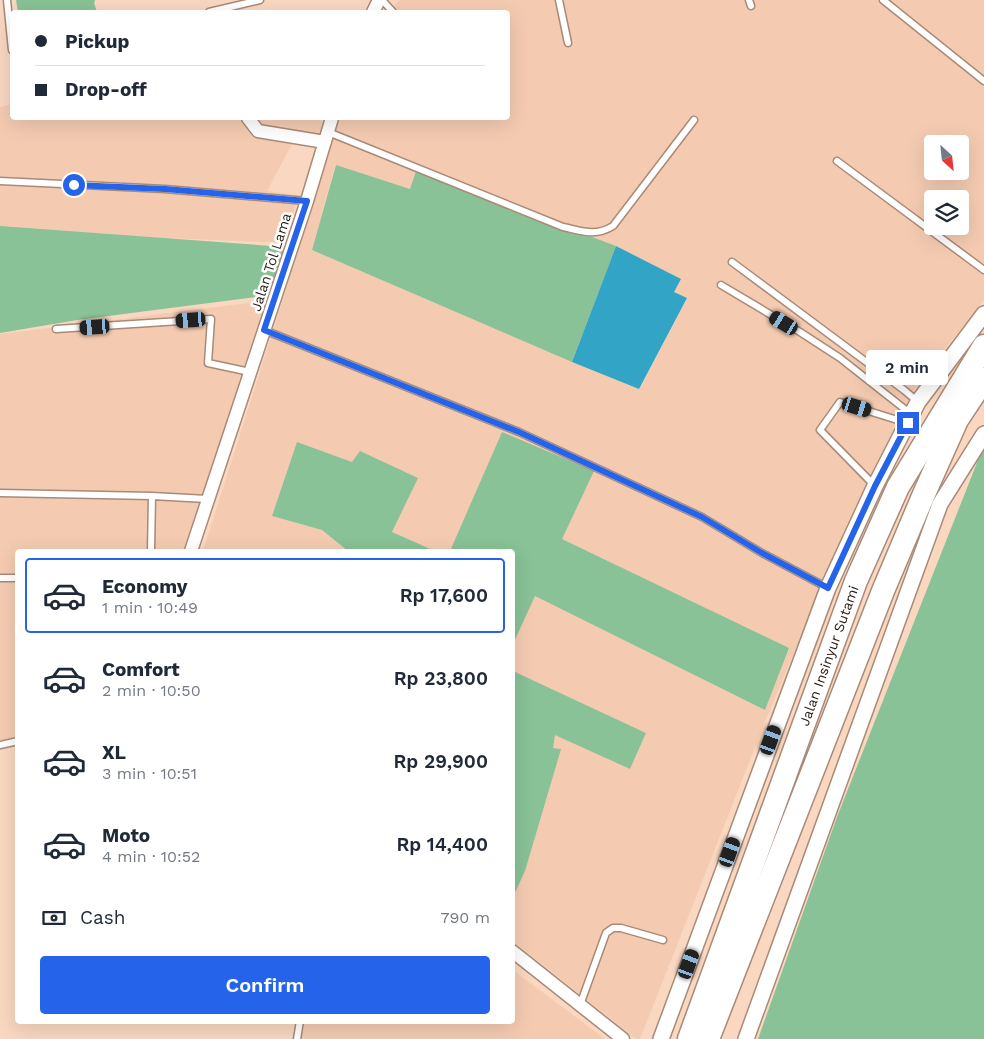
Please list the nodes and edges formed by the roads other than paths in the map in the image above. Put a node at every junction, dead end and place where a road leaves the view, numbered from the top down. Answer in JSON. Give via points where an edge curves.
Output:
{"nodes":[{"id":1,"x":7,"y":0,"type":"edge"},
{"id":2,"x":260,"y":0,"type":"edge"},
{"id":3,"x":381,"y":0,"type":"edge"},
{"id":4,"x":559,"y":0,"type":"edge"},
{"id":5,"x":883,"y":0,"type":"edge"},
{"id":6,"x":218,"y":10,"type":"edge"},
{"id":7,"x":391,"y":10,"type":"edge"},
{"id":8,"x":10,"y":30,"type":"edge"},
{"id":9,"x":568,"y":43,"type":"dead end"},
{"id":10,"x":984,"y":81,"type":"edge"},
{"id":11,"x":250,"y":120,"type":"edge"},
{"id":12,"x":331,"y":120,"type":"edge"},
{"id":13,"x":694,"y":120,"type":"dead end"},
{"id":14,"x":326,"y":137,"type":"junction"},
{"id":15,"x":837,"y":161,"type":"dead end"},
{"id":16,"x":0,"y":182,"type":"edge"},
{"id":17,"x":307,"y":201,"type":"junction"},
{"id":18,"x":732,"y":262,"type":"dead end"},
{"id":19,"x":984,"y":270,"type":"edge"},
{"id":20,"x":722,"y":285,"type":"dead end"},
{"id":21,"x":984,"y":314,"type":"edge"},
{"id":22,"x":56,"y":329,"type":"dead end"},
{"id":23,"x":264,"y":330,"type":"junction"},
{"id":24,"x":984,"y":346,"type":"edge"},
{"id":25,"x":250,"y":372,"type":"junction"},
{"id":26,"x":984,"y":379,"type":"edge"},
{"id":27,"x":912,"y":413,"type":"junction"},
{"id":28,"x":984,"y":434,"type":"edge"},
{"id":29,"x":875,"y":486,"type":"junction"},
{"id":30,"x":0,"y":493,"type":"edge"},
{"id":31,"x":152,"y":496,"type":"junction"},
{"id":32,"x":208,"y":499,"type":"junction"},
{"id":33,"x":151,"y":549,"type":"edge"},
{"id":34,"x":192,"y":549,"type":"edge"},
{"id":35,"x":0,"y":578,"type":"edge"},
{"id":36,"x":15,"y":578,"type":"edge"},
{"id":37,"x":828,"y":588,"type":"junction"},
{"id":38,"x":15,"y":742,"type":"edge"},
{"id":39,"x":0,"y":745,"type":"edge"},
{"id":40,"x":663,"y":940,"type":"dead end"},
{"id":41,"x":515,"y":953,"type":"edge"},
{"id":42,"x":580,"y":1005,"type":"junction"},
{"id":43,"x":300,"y":1024,"type":"edge"},
{"id":44,"x":297,"y":1039,"type":"edge"},
{"id":45,"x":622,"y":1039,"type":"edge"},
{"id":46,"x":661,"y":1039,"type":"edge"},
{"id":47,"x":689,"y":1039,"type":"edge"},
{"id":48,"x":708,"y":1039,"type":"edge"},
{"id":49,"x":746,"y":1039,"type":"edge"}],
"edges":[{"from":1,"to":8,"type":"lane"},
{"from":2,"to":6,"type":"lane"},
{"from":3,"to":7,"type":"lane"},
{"from":4,"to":9,"type":"lane"},
{"from":5,"to":10,"type":"lane"},
{"from":11,"to":14,"type":"street","via":[[258,131]]},
{"from":12,"to":14,"type":"street","name":"Jalan Tol Lama"},
{"from":13,"to":14,"type":"lane","via":[[613,226],[588,233],[563,227]]},
{"from":14,"to":17,"type":"street","name":"Jalan Tol Lama"},
{"from":15,"to":19,"type":"lane"},
{"from":16,"to":17,"type":"lane","via":[[165,189]]},
{"from":17,"to":23,"type":"street","name":"Jalan Tol Lama"},
{"from":18,"to":27,"type":"lane","via":[[904,390]]},
{"from":20,"to":27,"type":"lane","via":[[840,358]]},
{"from":21,"to":27,"type":"street"},
{"from":22,"to":25,"type":"lane","via":[[210,319],[208,363]]},
{"from":23,"to":25,"type":"street","name":"Jalan Tol Lama"},
{"from":23,"to":37,"type":"lane","via":[[519,432],[702,517]]},
{"from":24,"to":47,"type":"highway","name":"Jalan Insinyur Sutami","via":[[898,486],[856,580]]},
{"from":25,"to":32,"type":"street","name":"Jalan Tol Lama"},
{"from":26,"to":48,"type":"highway","name":"Jalan Insinyur Sutami","via":[[957,420],[882,591]]},
{"from":27,"to":29,"type":"street"},
{"from":27,"to":29,"type":"lane","via":[[840,402],[820,430]]},
{"from":28,"to":49,"type":"street","via":[[940,504]]},
{"from":29,"to":37,"type":"street"},
{"from":30,"to":31,"type":"lane"},
{"from":31,"to":32,"type":"lane"},
{"from":31,"to":33,"type":"lane"},
{"from":32,"to":34,"type":"street","name":"Jalan Tol Lama"},
{"from":35,"to":36,"type":"lane"},
{"from":37,"to":46,"type":"street"},
{"from":38,"to":39,"type":"lane"},
{"from":40,"to":42,"type":"lane","via":[[621,928],[613,928],[606,933]]},
{"from":41,"to":42,"type":"street"},
{"from":42,"to":45,"type":"street"},
{"from":43,"to":44,"type":"lane"}]}
